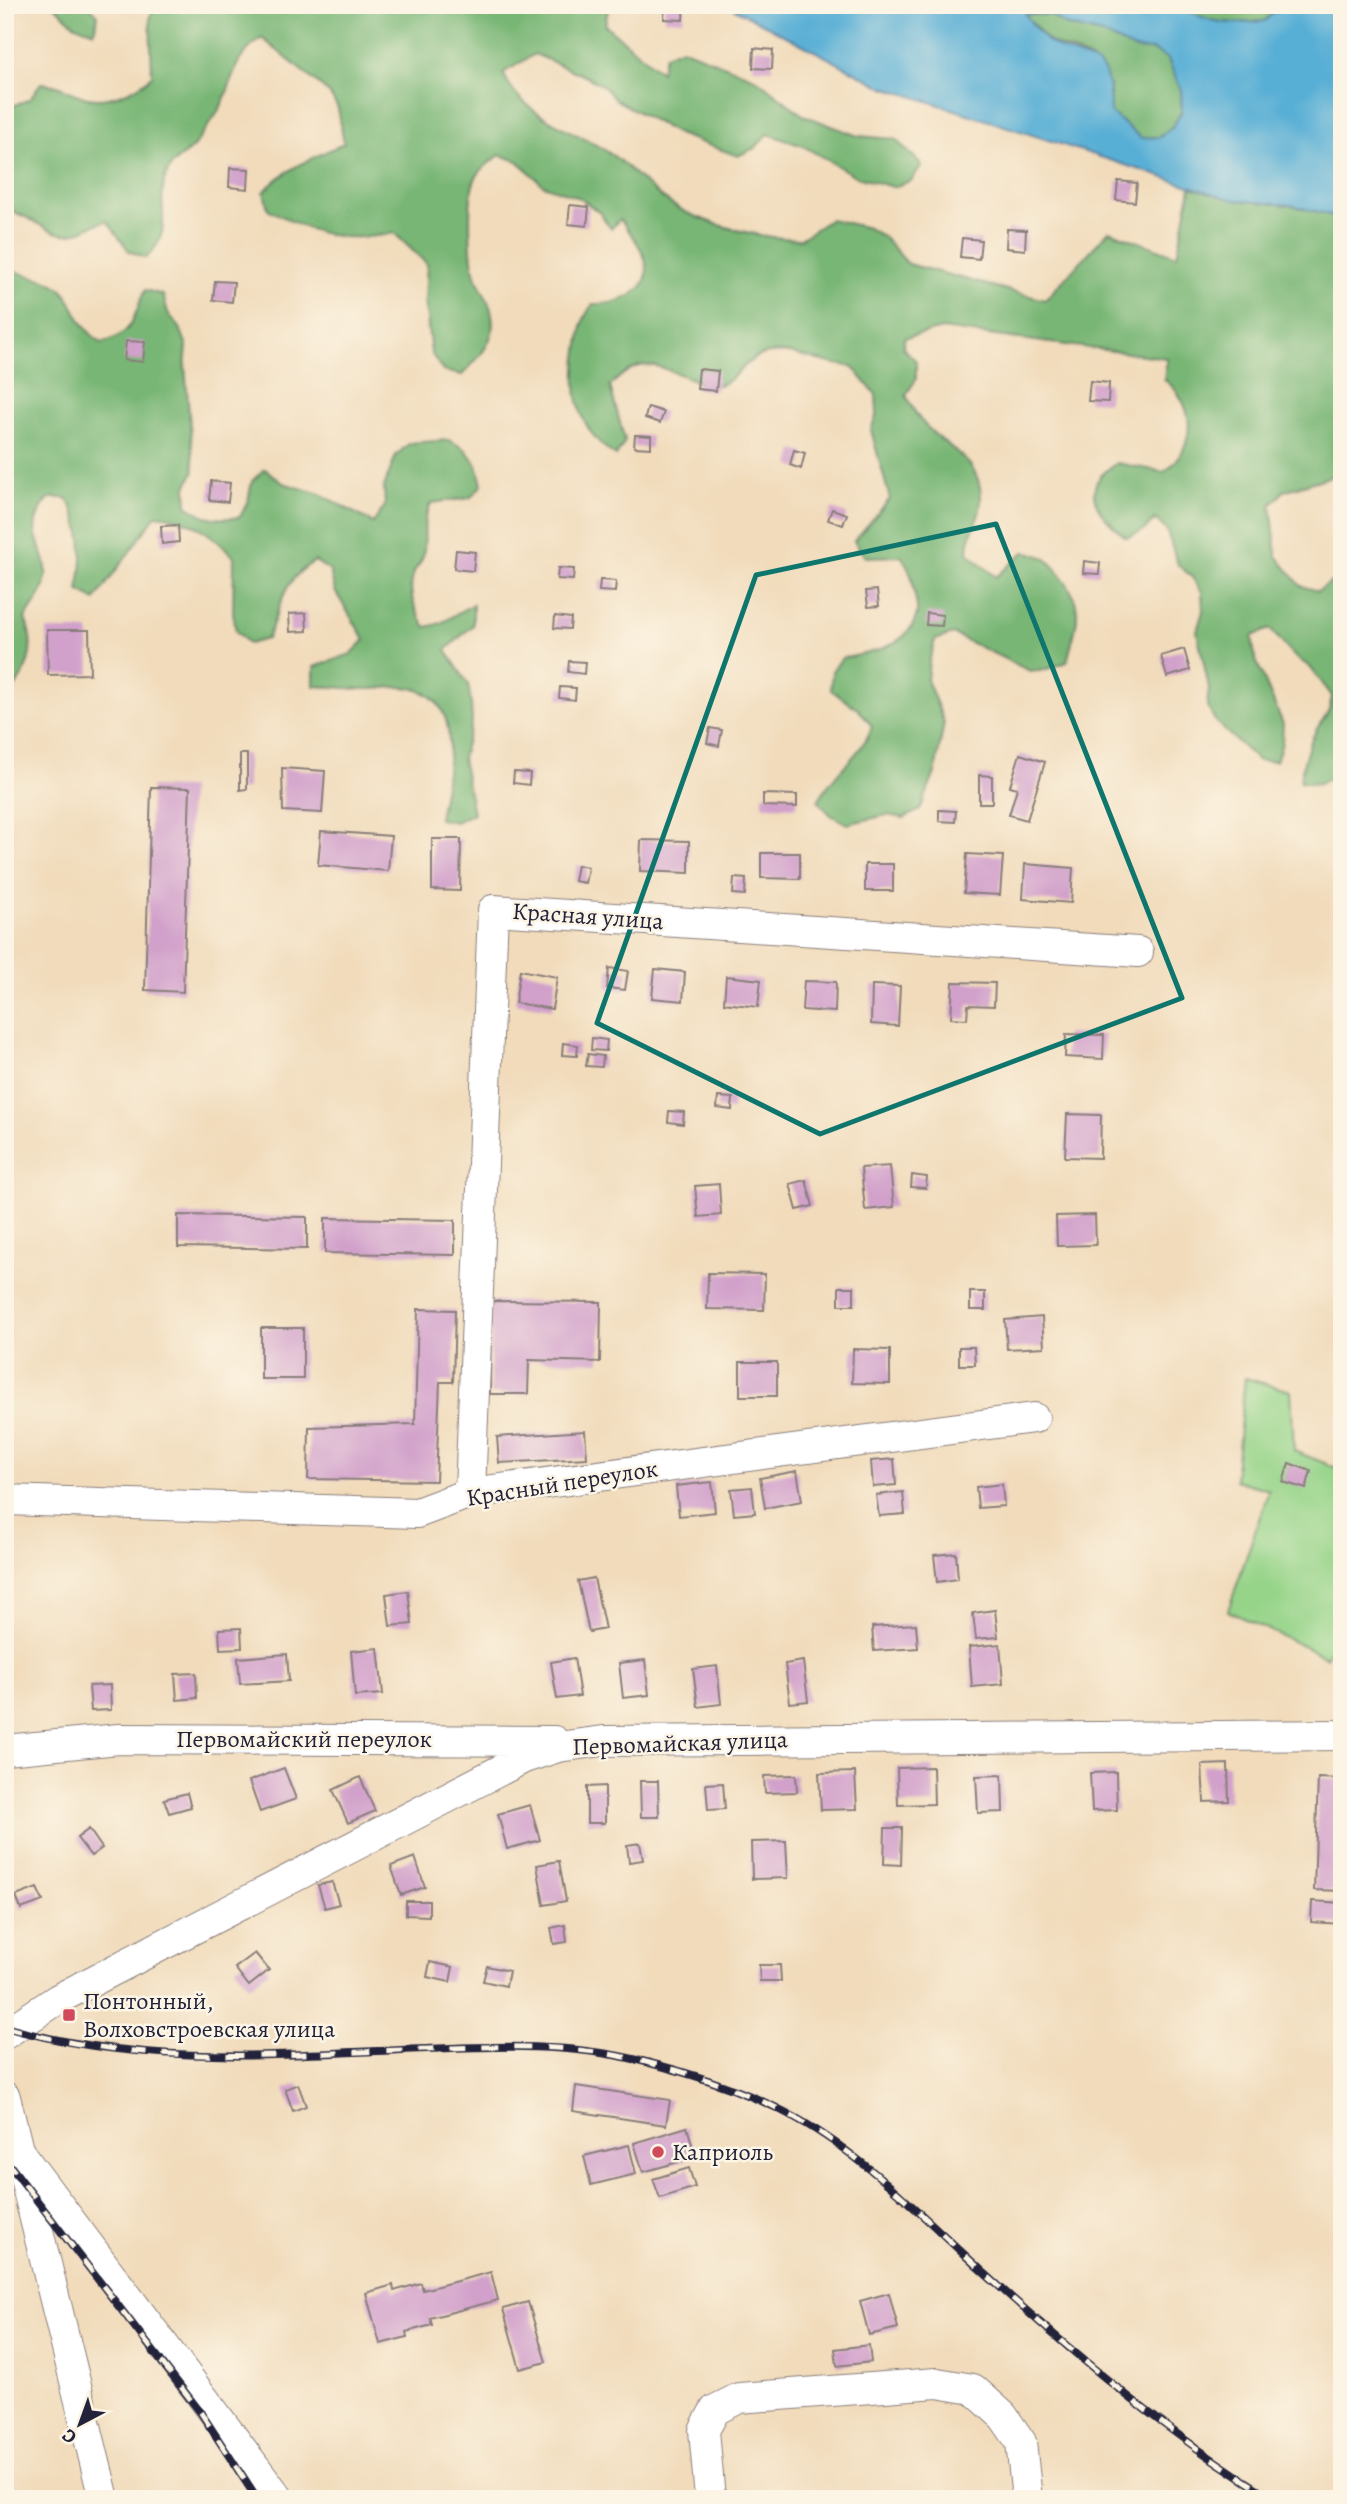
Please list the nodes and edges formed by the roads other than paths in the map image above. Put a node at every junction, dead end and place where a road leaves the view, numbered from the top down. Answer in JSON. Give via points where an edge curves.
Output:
{"nodes":[{"id":1,"x":1138,"y":952,"type":"dead end"},
{"id":2,"x":1034,"y":1418,"type":"dead end"},
{"id":3,"x":470,"y":1493,"type":"junction"},
{"id":4,"x":5,"y":1500,"type":"edge"},
{"id":5,"x":1342,"y":1735,"type":"edge"},
{"id":6,"x":603,"y":1741,"type":"junction"},
{"id":7,"x":5,"y":1750,"type":"edge"},
{"id":8,"x":5,"y":2034,"type":"edge"},
{"id":9,"x":5,"y":2097,"type":"edge"},
{"id":10,"x":19,"y":2152,"type":"junction"},
{"id":11,"x":104,"y":2499,"type":"edge"},
{"id":12,"x":279,"y":2499,"type":"edge"},
{"id":13,"x":710,"y":2499,"type":"edge"},
{"id":14,"x":1027,"y":2499,"type":"edge"}],
"edges":[{"from":1,"to":3,"type":"street","name":"Красная улица","via":[[493,910]]},
{"from":2,"to":3,"type":"street","name":"Красный переулок"},
{"from":3,"to":4,"type":"street","name":"Красный переулок","via":[[416,1513]]},
{"from":5,"to":6,"type":"street","name":"Первомайская улица"},
{"from":6,"to":7,"type":"street","name":"Первомайский переулок","via":[[119,1740]]},
{"from":6,"to":8,"type":"street","name":"Первомайская улица","via":[[558,1747],[524,1758],[58,1999]]},
{"from":9,"to":10,"type":"street"},
{"from":10,"to":11,"type":"street"},
{"from":10,"to":12,"type":"street"},
{"from":13,"to":14,"type":"street","via":[[704,2430],[715,2410],[739,2398],[937,2383],[973,2389],[1003,2416],[1021,2442]]}]}
